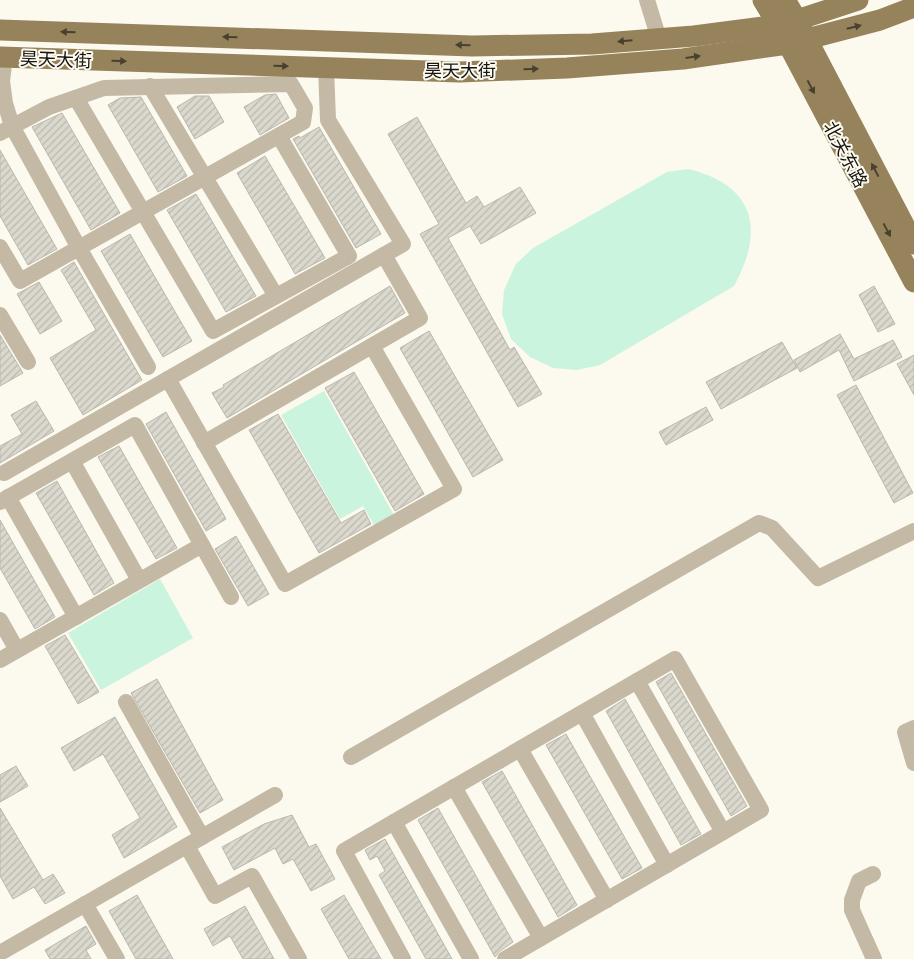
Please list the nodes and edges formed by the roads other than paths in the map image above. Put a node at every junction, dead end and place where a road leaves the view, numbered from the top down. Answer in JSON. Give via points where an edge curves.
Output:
{"nodes":[{"id":1,"x":647,"y":0,"type":"edge"},
{"id":2,"x":763,"y":0,"type":"edge"},
{"id":3,"x":785,"y":0,"type":"edge"},
{"id":4,"x":858,"y":0,"type":"edge"},
{"id":5,"x":914,"y":7,"type":"edge"},
{"id":6,"x":0,"y":30,"type":"edge"},
{"id":7,"x":793,"y":32,"type":"junction"},
{"id":8,"x":659,"y":39,"type":"junction"},
{"id":9,"x":3,"y":57,"type":"edge"},
{"id":10,"x":326,"y":68,"type":"junction"},
{"id":11,"x":150,"y":86,"type":"junction"},
{"id":12,"x":76,"y":98,"type":"junction"},
{"id":13,"x":6,"y":130,"type":"edge"},
{"id":14,"x":279,"y":136,"type":"junction"},
{"id":15,"x":206,"y":177,"type":"junction"},
{"id":16,"x":143,"y":212,"type":"junction"},
{"id":17,"x":914,"y":244,"type":"edge"},
{"id":18,"x":0,"y":247,"type":"edge"},
{"id":19,"x":79,"y":248,"type":"junction"},
{"id":20,"x":384,"y":255,"type":"junction"},
{"id":21,"x":914,"y":282,"type":"edge"},
{"id":22,"x":276,"y":296,"type":"junction"},
{"id":23,"x":0,"y":315,"type":"edge"},
{"id":24,"x":372,"y":346,"type":"junction"},
{"id":25,"x":28,"y":362,"type":"dead end"},
{"id":26,"x":148,"y":367,"type":"dead end"},
{"id":27,"x":168,"y":379,"type":"junction"},
{"id":28,"x":204,"y":443,"type":"junction"},
{"id":29,"x":72,"y":461,"type":"junction"},
{"id":30,"x":4,"y":473,"type":"dead end"},
{"id":31,"x":4,"y":500,"type":"edge"},
{"id":32,"x":914,"y":532,"type":"edge"},
{"id":33,"x":202,"y":544,"type":"junction"},
{"id":34,"x":139,"y":580,"type":"junction"},
{"id":35,"x":231,"y":597,"type":"dead end"},
{"id":36,"x":76,"y":616,"type":"junction"},
{"id":37,"x":0,"y":620,"type":"edge"},
{"id":38,"x":17,"y":650,"type":"junction"},
{"id":39,"x":0,"y":660,"type":"edge"},
{"id":40,"x":637,"y":681,"type":"junction"},
{"id":41,"x":126,"y":702,"type":"dead end"},
{"id":42,"x":582,"y":713,"type":"junction"},
{"id":43,"x":914,"y":728,"type":"edge"},
{"id":44,"x":520,"y":749,"type":"junction"},
{"id":45,"x":352,"y":757,"type":"dead end"},
{"id":46,"x":914,"y":762,"type":"edge"},
{"id":47,"x":454,"y":787,"type":"junction"},
{"id":48,"x":275,"y":795,"type":"dead end"},
{"id":49,"x":394,"y":822,"type":"junction"},
{"id":50,"x":723,"y":832,"type":"junction"},
{"id":51,"x":202,"y":837,"type":"junction"},
{"id":52,"x":187,"y":846,"type":"junction"},
{"id":53,"x":667,"y":865,"type":"junction"},
{"id":54,"x":873,"y":874,"type":"dead end"},
{"id":55,"x":607,"y":900,"type":"junction"},
{"id":56,"x":86,"y":904,"type":"junction"},
{"id":57,"x":541,"y":938,"type":"junction"},
{"id":58,"x":0,"y":953,"type":"edge"},
{"id":59,"x":117,"y":959,"type":"edge"},
{"id":60,"x":299,"y":959,"type":"edge"},
{"id":61,"x":403,"y":959,"type":"edge"},
{"id":62,"x":471,"y":959,"type":"edge"},
{"id":63,"x":505,"y":959,"type":"edge"},
{"id":64,"x":874,"y":959,"type":"edge"}],
"edges":[{"from":1,"to":8,"type":"street"},
{"from":2,"to":7,"type":"main road"},
{"from":3,"to":7,"type":"main road"},
{"from":4,"to":7,"type":"main road","name":"昊天大街"},
{"from":7,"to":5,"type":"main road","name":"昊天大街","one_way":true,"via":[[880,20]]},
{"from":8,"to":6,"type":"main road","name":"昊天大街","one_way":true,"via":[[472,46]]},
{"from":7,"to":8,"type":"main road","name":"昊天大街"},
{"from":10,"to":7,"type":"main road","name":"昊天大街","one_way":true,"via":[[459,72],[567,68],[684,58]]},
{"from":17,"to":7,"type":"main road","name":"北关东路","one_way":true},
{"from":7,"to":21,"type":"main road","name":"北关东路","one_way":true},
{"from":9,"to":10,"type":"main road","name":"昊天大街","one_way":true},
{"from":9,"to":13,"type":"street"},
{"from":10,"to":20,"type":"street","via":[[328,120],[403,244]]},
{"from":11,"to":12,"type":"street","via":[[104,88]]},
{"from":11,"to":14,"type":"street","via":[[291,84],[305,108],[304,122]]},
{"from":11,"to":15,"type":"street"},
{"from":12,"to":13,"type":"street"},
{"from":12,"to":16,"type":"street"},
{"from":13,"to":19,"type":"street"},
{"from":14,"to":15,"type":"street"},
{"from":14,"to":22,"type":"street","via":[[349,256]]},
{"from":15,"to":16,"type":"street"},
{"from":15,"to":22,"type":"street"},
{"from":16,"to":19,"type":"street"},
{"from":16,"to":22,"type":"street","via":[[213,331]]},
{"from":18,"to":19,"type":"street","via":[[20,281]]},
{"from":19,"to":26,"type":"street"},
{"from":20,"to":24,"type":"street","via":[[420,318]]},
{"from":20,"to":27,"type":"street"},
{"from":23,"to":25,"type":"street"},
{"from":24,"to":28,"type":"street"},
{"from":24,"to":28,"type":"street","via":[[454,489],[285,584]]},
{"from":27,"to":28,"type":"street"},
{"from":27,"to":30,"type":"street"},
{"from":29,"to":31,"type":"street"},
{"from":29,"to":33,"type":"street","via":[[135,426]]},
{"from":29,"to":34,"type":"street"},
{"from":31,"to":36,"type":"street"},
{"from":32,"to":45,"type":"street","via":[[818,578],[772,528],[759,523]]},
{"from":33,"to":34,"type":"street"},
{"from":33,"to":35,"type":"street"},
{"from":34,"to":36,"type":"street"},
{"from":36,"to":38,"type":"street"},
{"from":37,"to":38,"type":"street"},
{"from":38,"to":39,"type":"street"},
{"from":40,"to":42,"type":"street"},
{"from":40,"to":50,"type":"street"},
{"from":40,"to":50,"type":"street","via":[[675,659],[761,810]]},
{"from":41,"to":51,"type":"street"},
{"from":42,"to":44,"type":"street"},
{"from":42,"to":53,"type":"street"},
{"from":43,"to":46,"type":"street","via":[[905,732]]},
{"from":44,"to":47,"type":"street"},
{"from":44,"to":55,"type":"street"},
{"from":47,"to":49,"type":"street"},
{"from":47,"to":57,"type":"street"},
{"from":48,"to":51,"type":"street"},
{"from":49,"to":61,"type":"street","via":[[344,851]]},
{"from":49,"to":62,"type":"street"},
{"from":50,"to":53,"type":"street"},
{"from":51,"to":52,"type":"street"},
{"from":52,"to":56,"type":"street"},
{"from":52,"to":60,"type":"street","via":[[215,896],[252,876]]},
{"from":53,"to":55,"type":"street"},
{"from":54,"to":64,"type":"street","via":[[859,882],[852,910]]},
{"from":55,"to":57,"type":"street"},
{"from":56,"to":58,"type":"street"},
{"from":56,"to":59,"type":"street"},
{"from":57,"to":63,"type":"street"}]}
